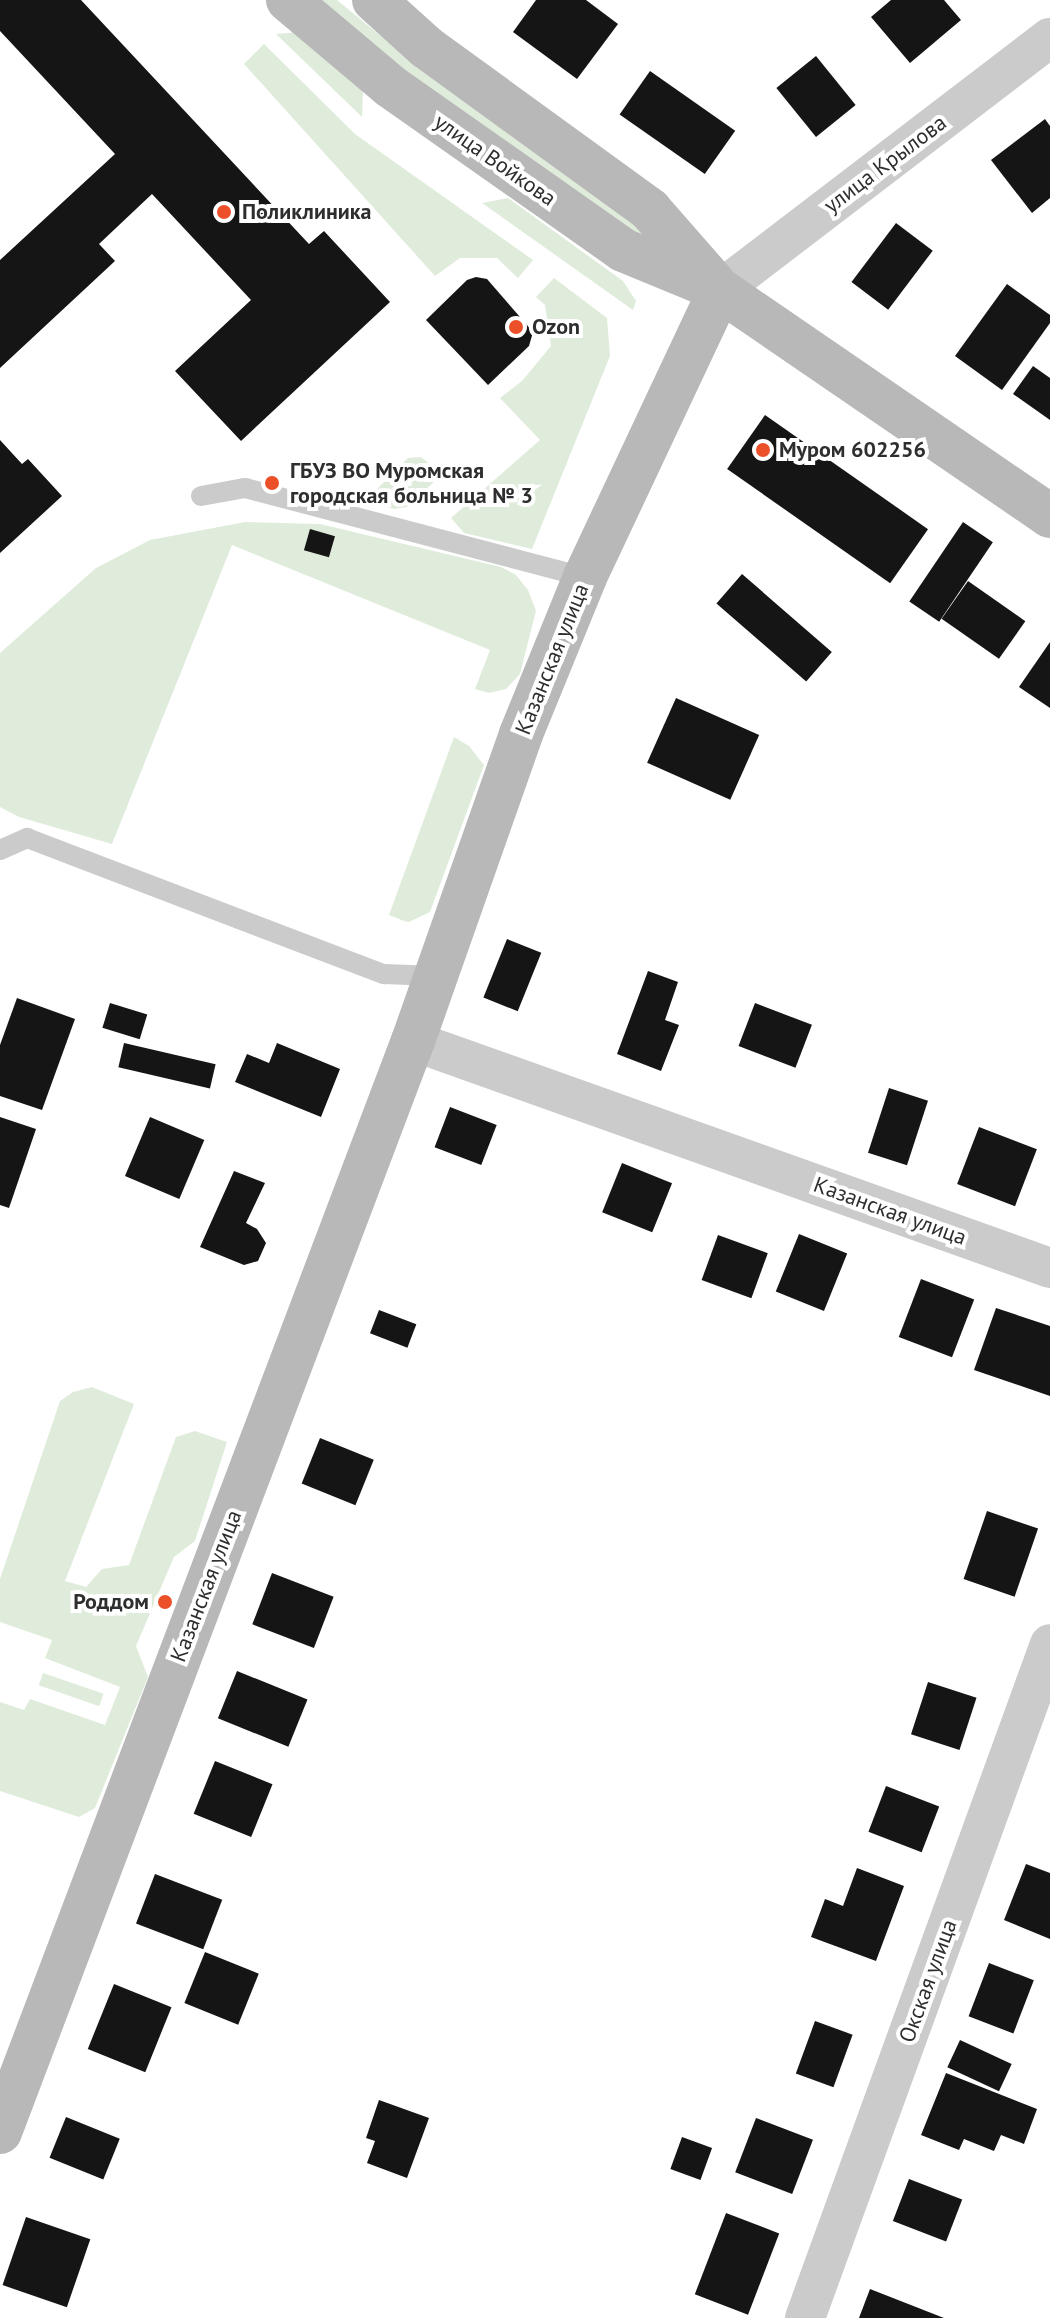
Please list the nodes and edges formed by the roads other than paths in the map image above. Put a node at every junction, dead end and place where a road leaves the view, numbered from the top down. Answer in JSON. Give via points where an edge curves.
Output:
{"nodes":[{"id":1,"x":288,"y":0,"type":"edge"},
{"id":2,"x":374,"y":0,"type":"edge"},
{"id":3,"x":1050,"y":38,"type":"edge"},
{"id":4,"x":720,"y":290,"type":"junction"},
{"id":5,"x":201,"y":496,"type":"dead end"},
{"id":6,"x":1050,"y":516,"type":"edge"},
{"id":7,"x":585,"y":577,"type":"junction"},
{"id":8,"x":0,"y":850,"type":"edge"},
{"id":9,"x":435,"y":976,"type":"junction"},
{"id":10,"x":413,"y":1041,"type":"junction"},
{"id":11,"x":1050,"y":1268,"type":"edge"},
{"id":12,"x":1050,"y":1644,"type":"edge"},
{"id":13,"x":0,"y":2132,"type":"edge"},
{"id":14,"x":805,"y":2318,"type":"edge"}],
"edges":[{"from":1,"to":4,"type":"street","name":"улица Войкова","via":[[390,86],[623,250]]},
{"from":2,"to":4,"type":"street","name":"улица Войкова","via":[[426,47],[650,210]]},
{"from":3,"to":4,"type":"street","name":"улица Крылова"},
{"from":4,"to":6,"type":"street","name":"улица Войкова"},
{"from":4,"to":7,"type":"street","name":"Казанская улица"},
{"from":5,"to":7,"type":"lane","via":[[245,488]]},
{"from":7,"to":9,"type":"street","name":"Казанская улица","via":[[521,734]]},
{"from":8,"to":9,"type":"lane","via":[[27,838],[384,974]]},
{"from":9,"to":10,"type":"street","name":"Казанская улица"},
{"from":10,"to":11,"type":"street","name":"Казанская улица"},
{"from":10,"to":13,"type":"street","name":"Казанская улица"},
{"from":12,"to":14,"type":"street","name":"Окская улица"}]}
